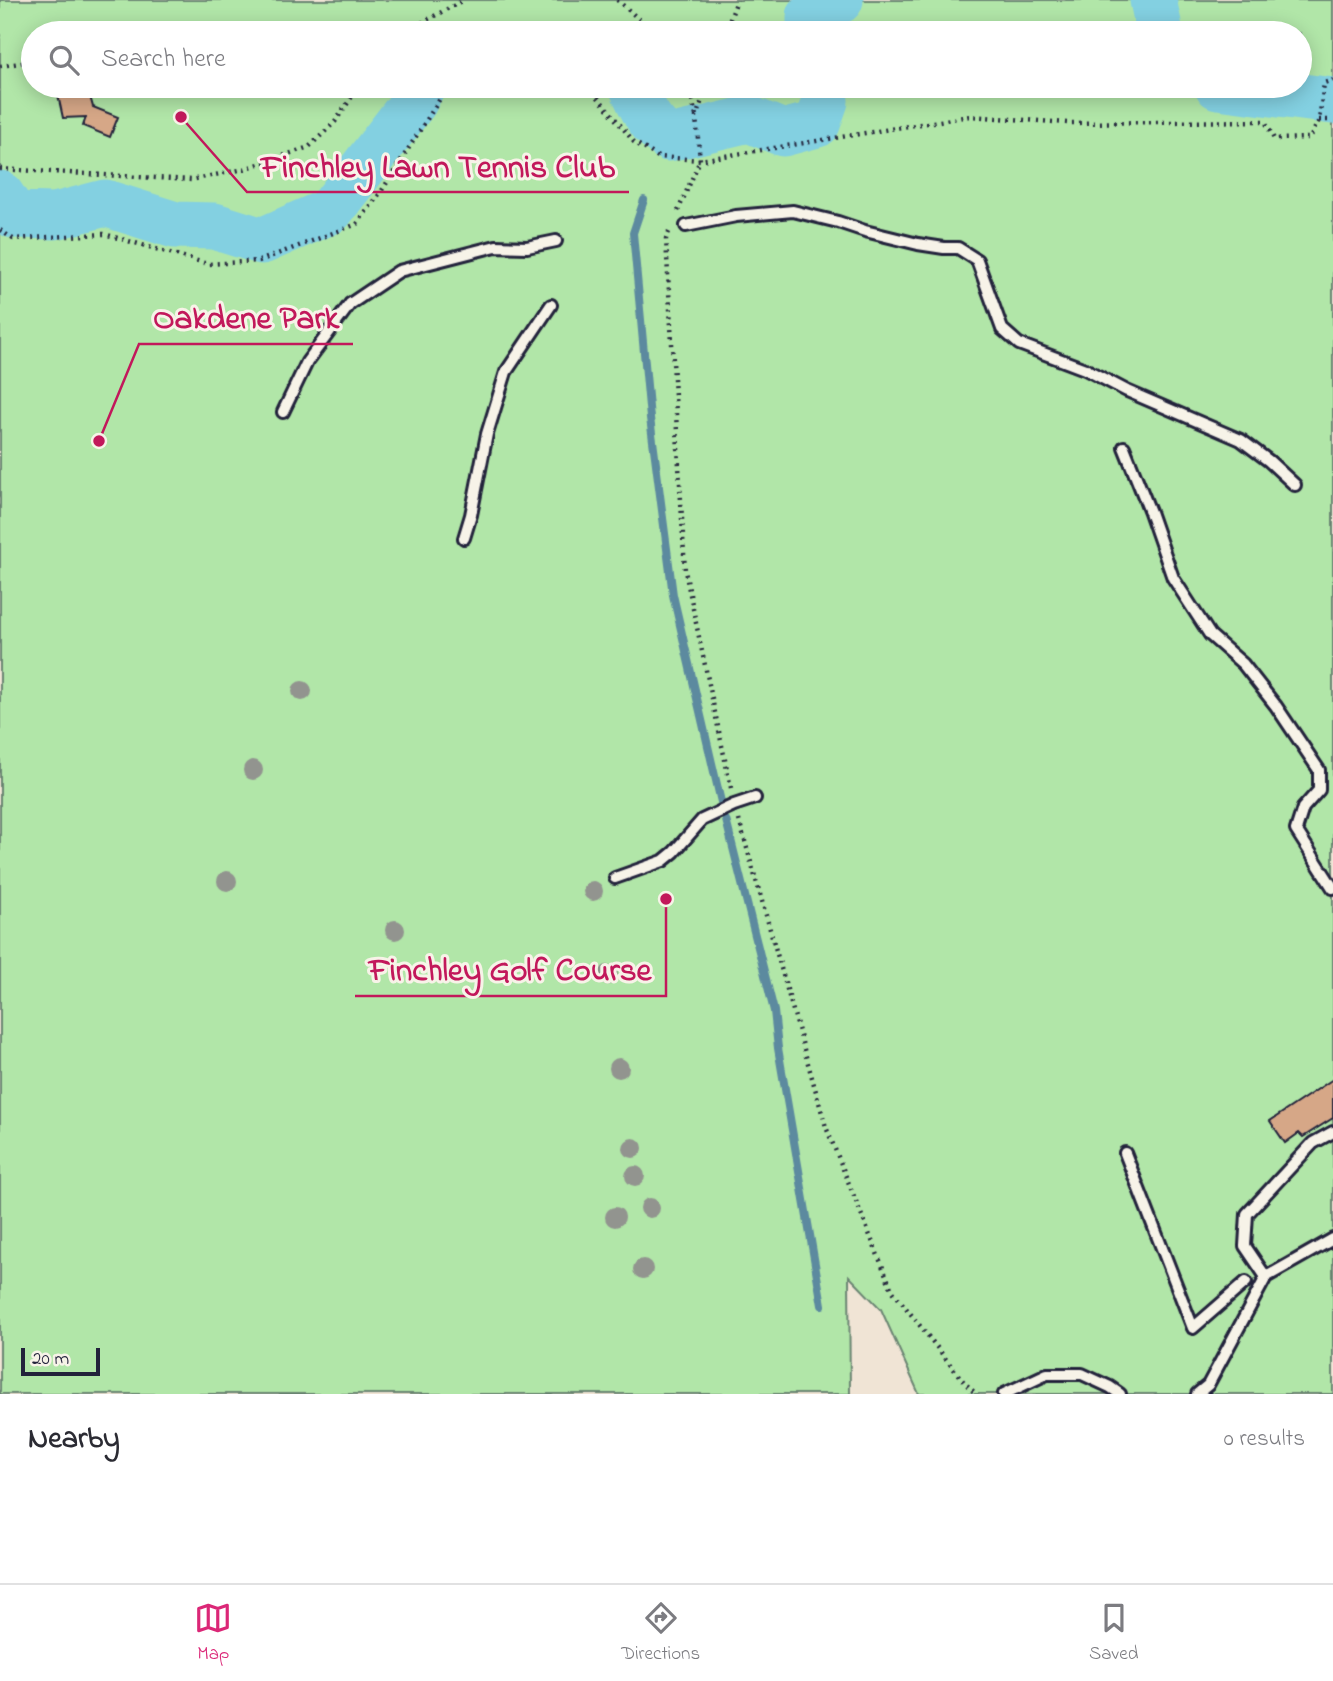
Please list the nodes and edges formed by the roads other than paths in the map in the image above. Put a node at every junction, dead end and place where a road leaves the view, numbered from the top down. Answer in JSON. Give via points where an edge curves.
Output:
{"nodes":[{"id":1,"x":686,"y":226,"type":"dead end"},
{"id":2,"x":556,"y":241,"type":"dead end"},
{"id":3,"x":551,"y":305,"type":"dead end"},
{"id":4,"x":283,"y":412,"type":"dead end"},
{"id":5,"x":1124,"y":447,"type":"dead end"},
{"id":6,"x":1295,"y":485,"type":"dead end"},
{"id":7,"x":464,"y":538,"type":"dead end"},
{"id":8,"x":755,"y":798,"type":"dead end"},
{"id":9,"x":615,"y":878,"type":"dead end"},
{"id":10,"x":1333,"y":888,"type":"edge"},
{"id":11,"x":1333,"y":1132,"type":"edge"},
{"id":12,"x":1125,"y":1153,"type":"dead end"},
{"id":13,"x":1333,"y":1239,"type":"edge"},
{"id":14,"x":1266,"y":1277,"type":"junction"},
{"id":15,"x":1246,"y":1282,"type":"dead end"},
{"id":16,"x":1004,"y":1394,"type":"edge"},
{"id":17,"x":1120,"y":1394,"type":"edge"},
{"id":18,"x":1197,"y":1394,"type":"edge"}],
"edges":[{"from":1,"to":6,"type":"lane","via":[[793,211],[918,244],[958,248],[977,260],[1002,329],[1019,344],[1241,440]]},
{"from":2,"to":4,"type":"lane","via":[[527,247],[496,246],[399,271],[350,304],[307,362]]},
{"from":3,"to":7,"type":"lane","via":[[506,372]]},
{"from":5,"to":10,"type":"lane","via":[[1173,578],[1210,635],[1243,664],[1319,770],[1319,790],[1303,808],[1296,830]]},
{"from":8,"to":9,"type":"lane","via":[[702,820],[663,861]]},
{"from":11,"to":14,"type":"lane","via":[[1313,1143],[1247,1214],[1245,1246]]},
{"from":12,"to":15,"type":"lane","via":[[1193,1328]]},
{"from":13,"to":14,"type":"lane"},
{"from":14,"to":18,"type":"lane","via":[[1208,1385]]},
{"from":16,"to":17,"type":"lane","via":[[1047,1374],[1082,1374]]}]}
